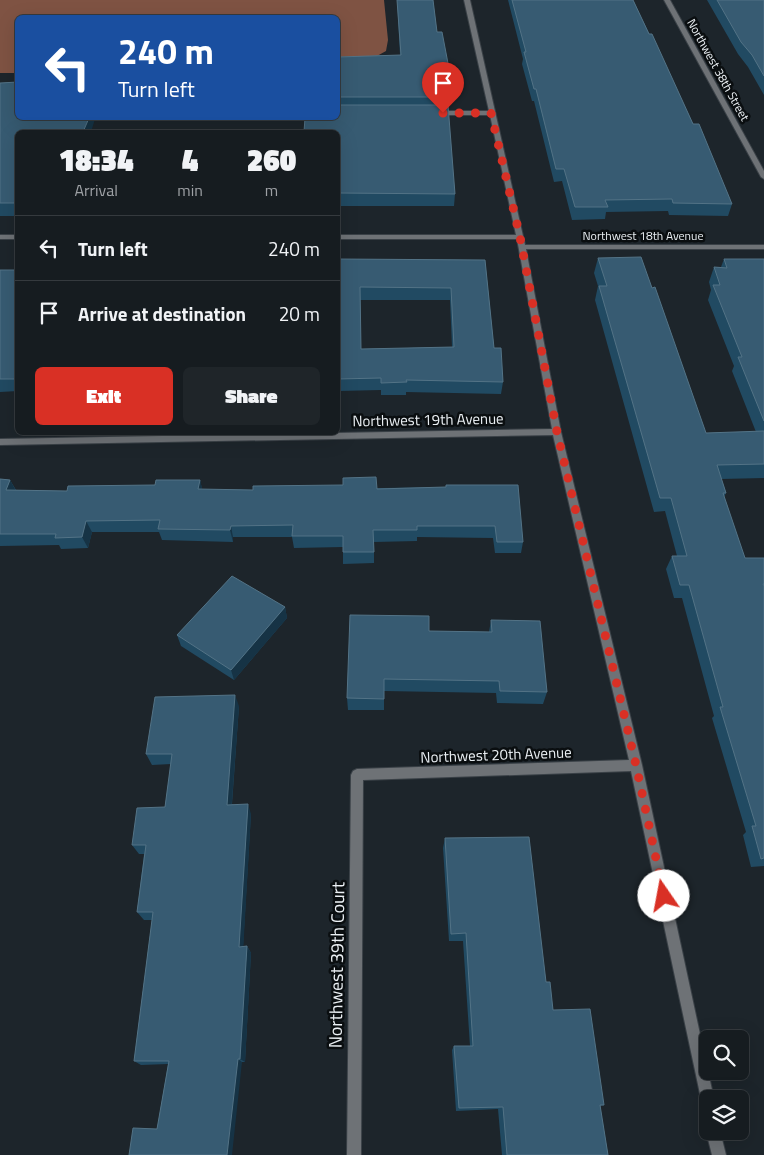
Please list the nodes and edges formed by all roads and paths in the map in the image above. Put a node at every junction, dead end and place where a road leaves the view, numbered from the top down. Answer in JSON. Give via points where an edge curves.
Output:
{"nodes":[{"id":1,"x":466,"y":0,"type":"edge"},
{"id":2,"x":667,"y":0,"type":"edge"},
{"id":3,"x":431,"y":113,"type":"edge"},
{"id":4,"x":491,"y":113,"type":"junction"},
{"id":5,"x":764,"y":177,"type":"edge"},
{"id":6,"x":0,"y":237,"type":"edge"},
{"id":7,"x":15,"y":237,"type":"edge"},
{"id":8,"x":340,"y":237,"type":"edge"},
{"id":9,"x":521,"y":242,"type":"junction"},
{"id":10,"x":764,"y":247,"type":"edge"},
{"id":11,"x":557,"y":432,"type":"junction"},
{"id":12,"x":0,"y":442,"type":"edge"},
{"id":13,"x":636,"y":765,"type":"junction"},
{"id":14,"x":357,"y":775,"type":"joint"},
{"id":15,"x":705,"y":1090,"type":"edge"},
{"id":16,"x":716,"y":1140,"type":"edge"},
{"id":17,"x":354,"y":1155,"type":"edge"},
{"id":18,"x":718,"y":1155,"type":"edge"}],
"edges":[{"from":1,"to":4,"type":"street"},
{"from":2,"to":5,"type":"street","name":"Northwest 38th Street"},
{"from":3,"to":4,"type":"street"},
{"from":4,"to":9,"type":"street"},
{"from":6,"to":7,"type":"street"},
{"from":8,"to":9,"type":"street","name":"Northwest 18th Avenue"},
{"from":9,"to":10,"type":"street","name":"Northwest 18th Avenue"},
{"from":9,"to":11,"type":"street"},
{"from":11,"to":12,"type":"street","name":"Northwest 19th Avenue"},
{"from":11,"to":13,"type":"street"},
{"from":13,"to":14,"type":"street","name":"Northwest 20th Avenue"},
{"from":13,"to":15,"type":"street"},
{"from":14,"to":17,"type":"street","name":"Northwest 39th Court"},
{"from":16,"to":18,"type":"street"}]}
